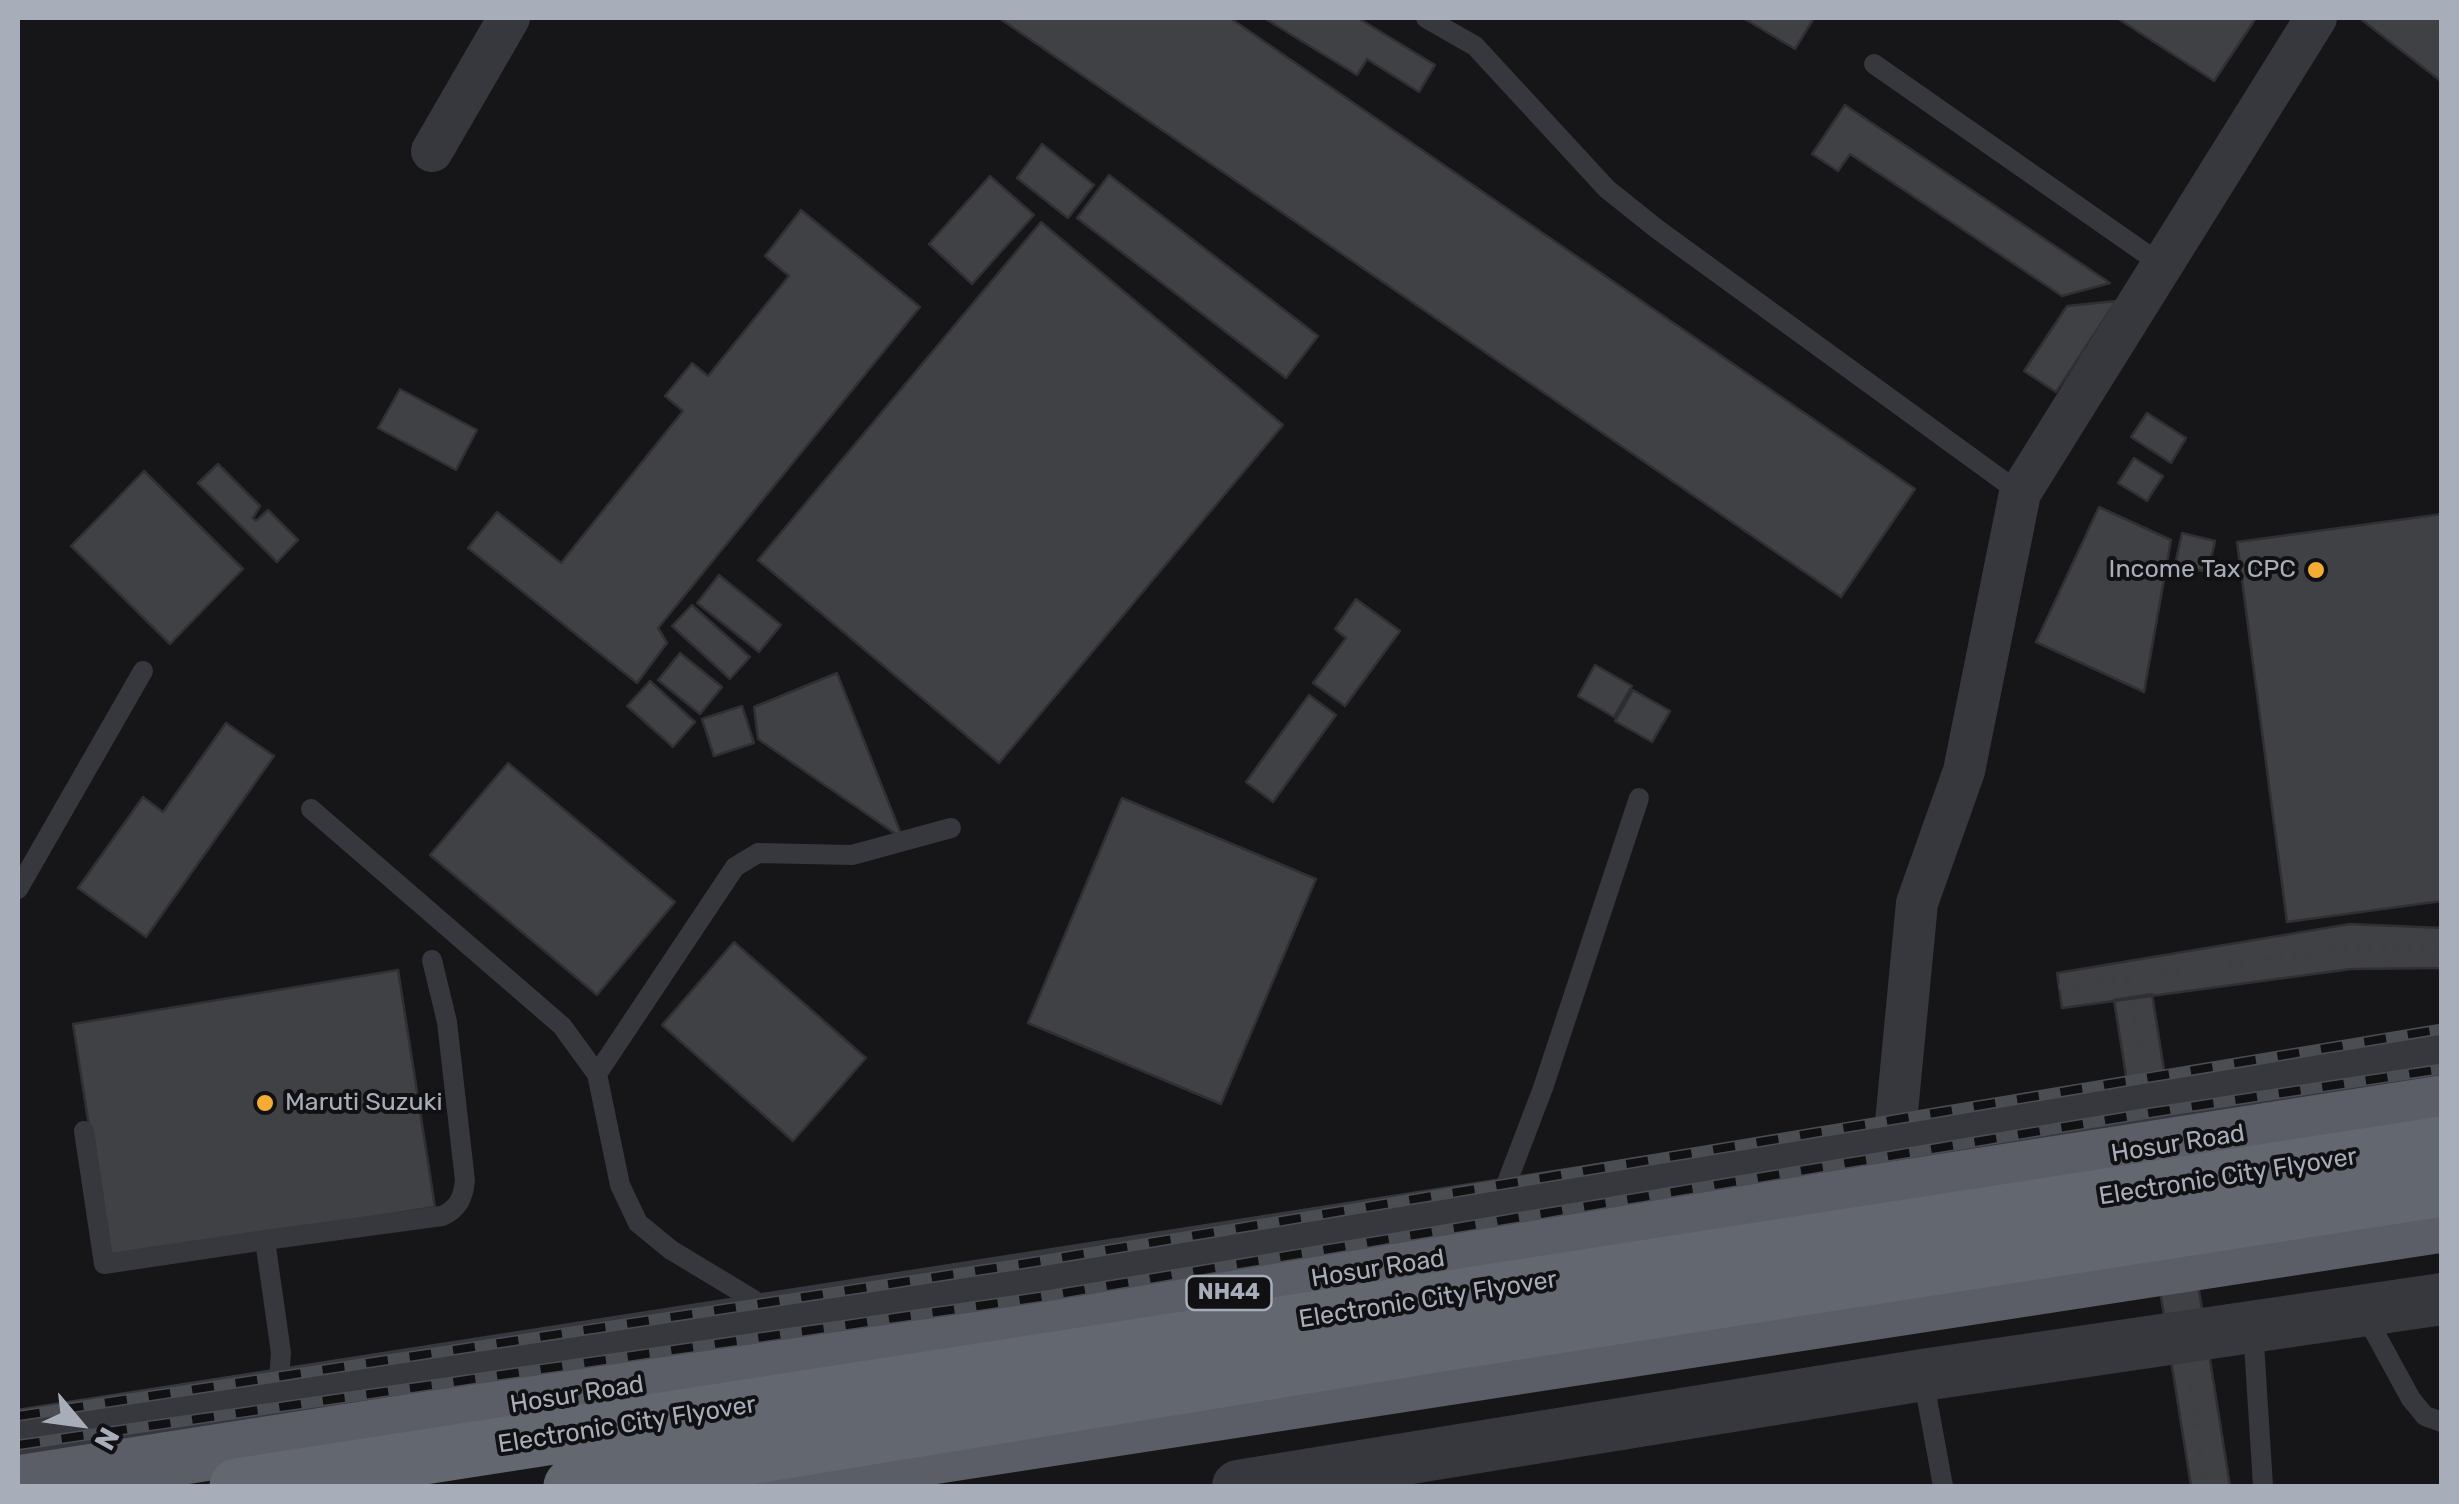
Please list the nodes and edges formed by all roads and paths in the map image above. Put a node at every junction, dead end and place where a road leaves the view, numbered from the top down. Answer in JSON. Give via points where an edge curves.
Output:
{"nodes":[{"id":1,"x":510,"y":18,"type":"edge"},
{"id":2,"x":1426,"y":18,"type":"edge"},
{"id":3,"x":2316,"y":18,"type":"edge"},
{"id":4,"x":1874,"y":64,"type":"dead end"},
{"id":5,"x":432,"y":152,"type":"dead end"},
{"id":6,"x":2162,"y":265,"type":"junction"},
{"id":7,"x":2020,"y":493,"type":"junction"},
{"id":8,"x":143,"y":671,"type":"dead end"},
{"id":9,"x":1639,"y":798,"type":"dead end"},
{"id":10,"x":311,"y":809,"type":"dead end"},
{"id":11,"x":951,"y":828,"type":"dead end"},
{"id":12,"x":18,"y":889,"type":"edge"},
{"id":13,"x":2442,"y":947,"type":"edge"},
{"id":14,"x":432,"y":960,"type":"dead end"},
{"id":15,"x":2059,"y":987,"type":"dead end"},
{"id":16,"x":2442,"y":1058,"type":"edge"},
{"id":17,"x":597,"y":1074,"type":"junction"},
{"id":18,"x":2442,"y":1104,"type":"edge"},
{"id":19,"x":84,"y":1131,"type":"dead end"},
{"id":20,"x":1894,"y":1143,"type":"junction"},
{"id":21,"x":2442,"y":1144,"type":"edge"},
{"id":22,"x":2442,"y":1190,"type":"edge"},
{"id":23,"x":1499,"y":1205,"type":"junction"},
{"id":24,"x":2442,"y":1225,"type":"edge"},
{"id":25,"x":264,"y":1240,"type":"junction"},
{"id":26,"x":2442,"y":1298,"type":"edge"},
{"id":27,"x":2363,"y":1311,"type":"junction"},
{"id":28,"x":761,"y":1319,"type":"junction"},
{"id":29,"x":2252,"y":1328,"type":"junction"},
{"id":30,"x":1923,"y":1375,"type":"junction"},
{"id":31,"x":278,"y":1394,"type":"junction"},
{"id":32,"x":2442,"y":1422,"type":"edge"},
{"id":33,"x":18,"y":1434,"type":"edge"},
{"id":34,"x":2200,"y":1450,"type":"dead end"},
{"id":35,"x":1346,"y":1478,"type":"edge"},
{"id":36,"x":18,"y":1483,"type":"edge"},
{"id":37,"x":237,"y":1486,"type":"edge"},
{"id":38,"x":571,"y":1486,"type":"edge"},
{"id":39,"x":742,"y":1486,"type":"edge"},
{"id":40,"x":1238,"y":1486,"type":"edge"},
{"id":41,"x":1943,"y":1486,"type":"edge"},
{"id":42,"x":2206,"y":1486,"type":"edge"},
{"id":43,"x":2262,"y":1486,"type":"edge"}],
"edges":[{"from":1,"to":5,"type":"street"},
{"from":2,"to":7,"type":"lane","via":[[1475,46],[1608,190]]},
{"from":3,"to":6,"type":"street"},
{"from":4,"to":6,"type":"lane"},
{"from":6,"to":7,"type":"street"},
{"from":7,"to":20,"type":"street","via":[[1964,771],[1917,903]]},
{"from":8,"to":12,"type":"lane"},
{"from":9,"to":23,"type":"lane"},
{"from":10,"to":17,"type":"lane","via":[[562,1026]]},
{"from":11,"to":17,"type":"lane","via":[[852,856],[746,858]]},
{"from":13,"to":15,"type":"path","via":[[2351,948]]},
{"from":14,"to":25,"type":"lane","via":[[447,1022],[464,1196],[442,1216]]},
{"from":16,"to":20,"type":"street"},
{"from":17,"to":28,"type":"lane","via":[[620,1185],[638,1224],[754,1300]]},
{"from":18,"to":36,"type":"highway","name":"Hosur Road","number":"NH44"},
{"from":19,"to":25,"type":"lane","via":[[104,1264]]},
{"from":20,"to":23,"type":"street"},
{"from":21,"to":37,"type":"highway","name":"Electronic City Flyover"},
{"from":22,"to":38,"type":"highway","name":"Electronic City Flyover"},
{"from":23,"to":28,"type":"street"},
{"from":24,"to":39,"type":"highway"},
{"from":25,"to":31,"type":"lane","via":[[281,1354]]},
{"from":26,"to":27,"type":"street"},
{"from":27,"to":29,"type":"street"},
{"from":27,"to":32,"type":"lane","via":[[2410,1400]]},
{"from":28,"to":31,"type":"street"},
{"from":29,"to":30,"type":"street"},
{"from":29,"to":43,"type":"lane"},
{"from":30,"to":35,"type":"street"},
{"from":30,"to":41,"type":"lane"},
{"from":31,"to":33,"type":"street"},
{"from":34,"to":42,"type":"path"},
{"from":35,"to":40,"type":"street"}]}
